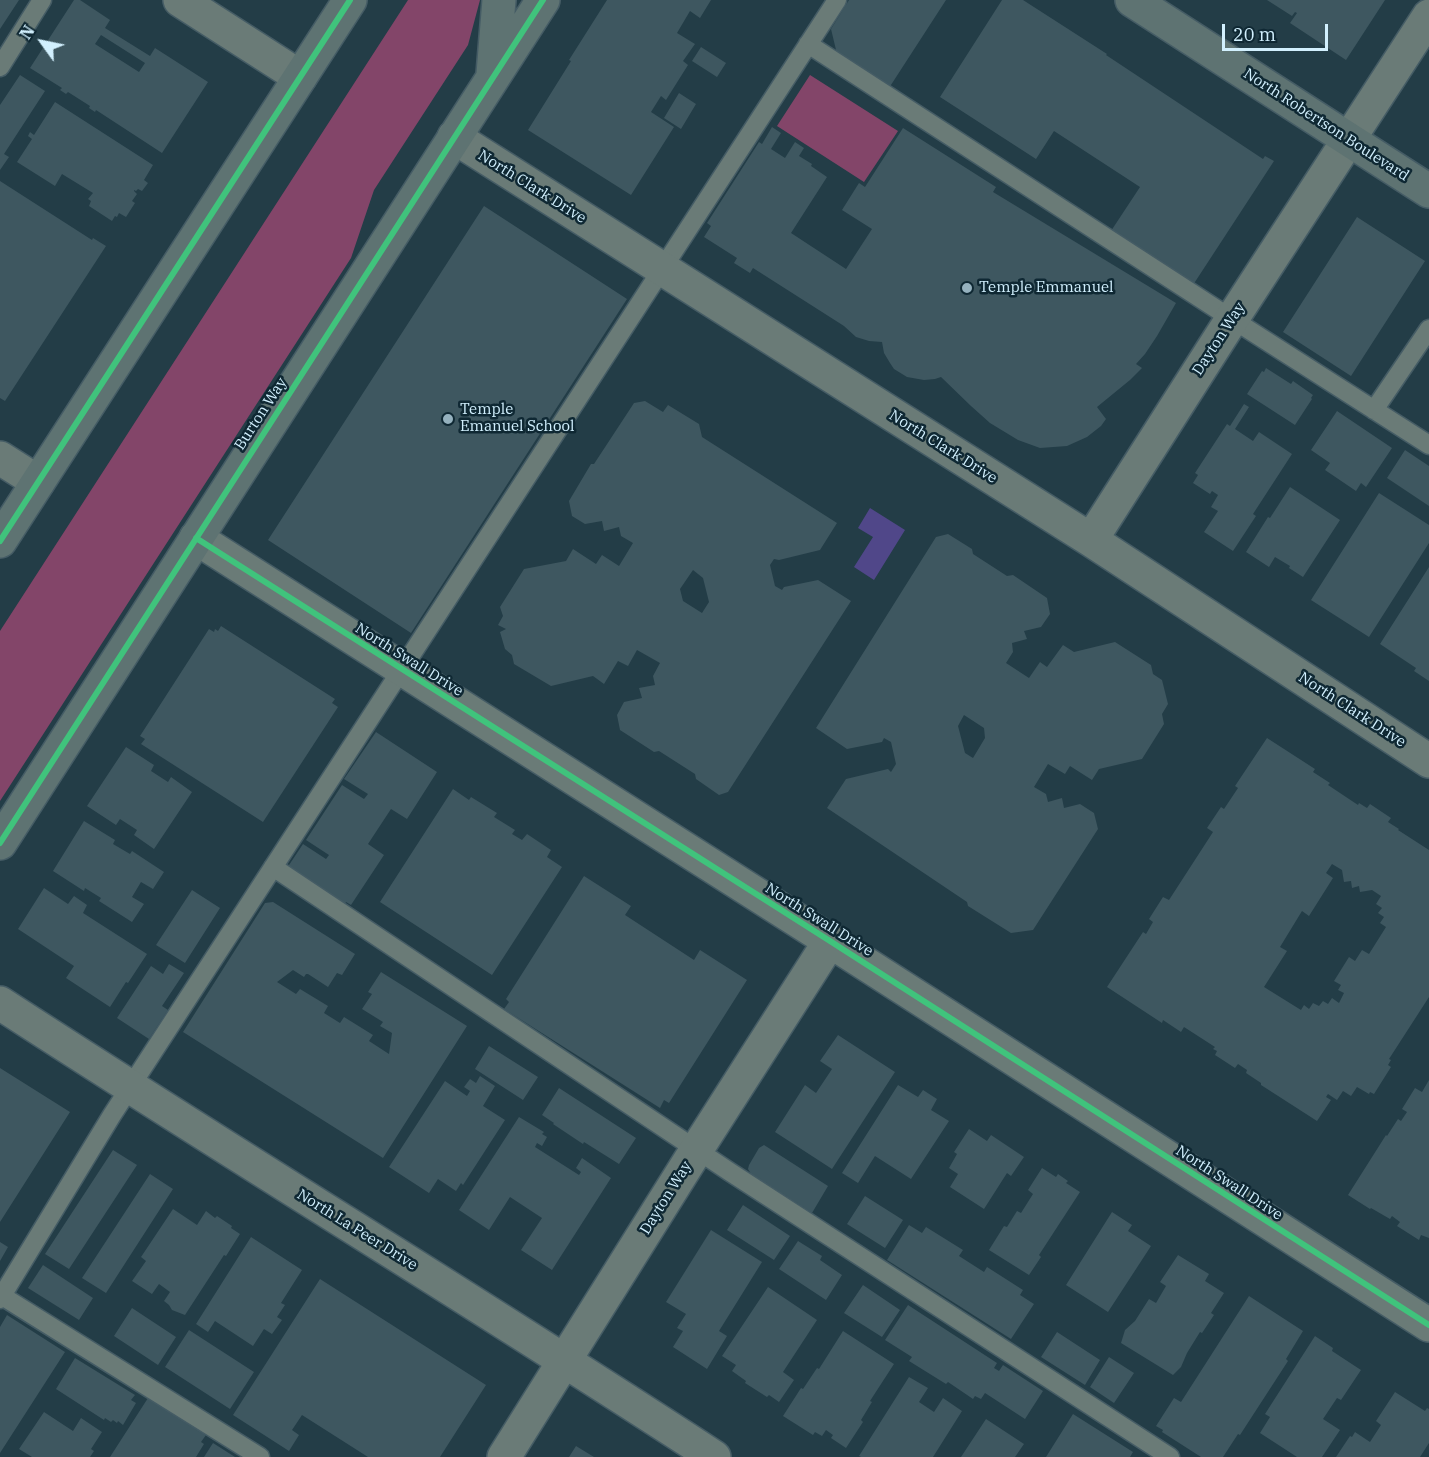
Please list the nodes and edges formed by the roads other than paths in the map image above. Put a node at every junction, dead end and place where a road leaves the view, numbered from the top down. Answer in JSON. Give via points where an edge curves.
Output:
{"nodes":[{"id":1,"x":42,"y":0,"type":"edge"},
{"id":2,"x":180,"y":0,"type":"edge"},
{"id":3,"x":350,"y":0,"type":"edge"},
{"id":4,"x":498,"y":0,"type":"edge"},
{"id":5,"x":543,"y":0,"type":"edge"},
{"id":6,"x":837,"y":0,"type":"edge"},
{"id":7,"x":1132,"y":0,"type":"edge"},
{"id":8,"x":1429,"y":16,"type":"edge"},
{"id":9,"x":808,"y":44,"type":"junction"},
{"id":10,"x":0,"y":67,"type":"edge"},
{"id":11,"x":300,"y":77,"type":"junction"},
{"id":12,"x":492,"y":79,"type":"junction"},
{"id":13,"x":454,"y":137,"type":"junction"},
{"id":14,"x":1348,"y":139,"type":"junction"},
{"id":15,"x":1429,"y":191,"type":"edge"},
{"id":16,"x":662,"y":269,"type":"junction"},
{"id":17,"x":1232,"y":319,"type":"junction"},
{"id":18,"x":1429,"y":329,"type":"edge"},
{"id":19,"x":1374,"y":410,"type":"junction"},
{"id":20,"x":1429,"y":445,"type":"edge"},
{"id":21,"x":0,"y":458,"type":"edge"},
{"id":22,"x":38,"y":482,"type":"junction"},
{"id":23,"x":196,"y":538,"type":"junction"},
{"id":24,"x":0,"y":540,"type":"edge"},
{"id":25,"x":1091,"y":540,"type":"junction"},
{"id":26,"x":402,"y":669,"type":"junction"},
{"id":27,"x":1429,"y":760,"type":"edge"},
{"id":28,"x":0,"y":843,"type":"edge"},
{"id":29,"x":273,"y":867,"type":"junction"},
{"id":30,"x":830,"y":941,"type":"junction"},
{"id":31,"x":0,"y":1003,"type":"edge"},
{"id":32,"x":130,"y":1087,"type":"junction"},
{"id":33,"x":697,"y":1149,"type":"junction"},
{"id":34,"x":1,"y":1298,"type":"edge"},
{"id":35,"x":1429,"y":1325,"type":"edge"},
{"id":36,"x":565,"y":1360,"type":"junction"},
{"id":37,"x":261,"y":1457,"type":"edge"},
{"id":38,"x":504,"y":1457,"type":"edge"},
{"id":39,"x":714,"y":1457,"type":"edge"},
{"id":40,"x":1170,"y":1457,"type":"edge"}],
"edges":[{"from":1,"to":10,"type":"lane"},
{"from":2,"to":11,"type":"street"},
{"from":3,"to":11,"type":"main road"},
{"from":4,"to":12,"type":"main road"},
{"from":5,"to":12,"type":"main road","name":"Burton Way"},
{"from":6,"to":9,"type":"lane"},
{"from":7,"to":14,"type":"main road","name":"North Robertson Boulevard"},
{"from":8,"to":14,"type":"street","name":"Dayton Way"},
{"from":9,"to":16,"type":"lane"},
{"from":9,"to":17,"type":"lane"},
{"from":11,"to":22,"type":"main road"},
{"from":12,"to":13,"type":"main road","name":"Burton Way"},
{"from":13,"to":16,"type":"street","name":"North Clark Drive"},
{"from":13,"to":23,"type":"main road","name":"Burton Way"},
{"from":14,"to":15,"type":"main road","name":"North Robertson Boulevard"},
{"from":14,"to":17,"type":"street","name":"Dayton Way"},
{"from":16,"to":25,"type":"street","name":"North Clark Drive"},
{"from":16,"to":26,"type":"lane"},
{"from":17,"to":19,"type":"lane"},
{"from":17,"to":25,"type":"street","name":"Dayton Way"},
{"from":18,"to":19,"type":"lane"},
{"from":19,"to":20,"type":"lane"},
{"from":21,"to":22,"type":"street"},
{"from":22,"to":24,"type":"main road"},
{"from":23,"to":26,"type":"street","name":"North Swall Drive"},
{"from":23,"to":28,"type":"main road","name":"Burton Way"},
{"from":25,"to":27,"type":"street","name":"North Clark Drive"},
{"from":26,"to":29,"type":"lane"},
{"from":26,"to":30,"type":"street","name":"North Swall Drive"},
{"from":29,"to":32,"type":"lane"},
{"from":29,"to":33,"type":"lane"},
{"from":30,"to":33,"type":"street","name":"Dayton Way"},
{"from":30,"to":35,"type":"street","name":"North Swall Drive"},
{"from":31,"to":32,"type":"street","name":"North La Peer Drive"},
{"from":32,"to":34,"type":"lane"},
{"from":32,"to":36,"type":"street","name":"North La Peer Drive"},
{"from":33,"to":36,"type":"street","name":"Dayton Way"},
{"from":33,"to":40,"type":"lane"},
{"from":34,"to":37,"type":"lane"},
{"from":36,"to":38,"type":"street","name":"Dayton Way"},
{"from":36,"to":39,"type":"street","name":"North La Peer Drive"}]}
